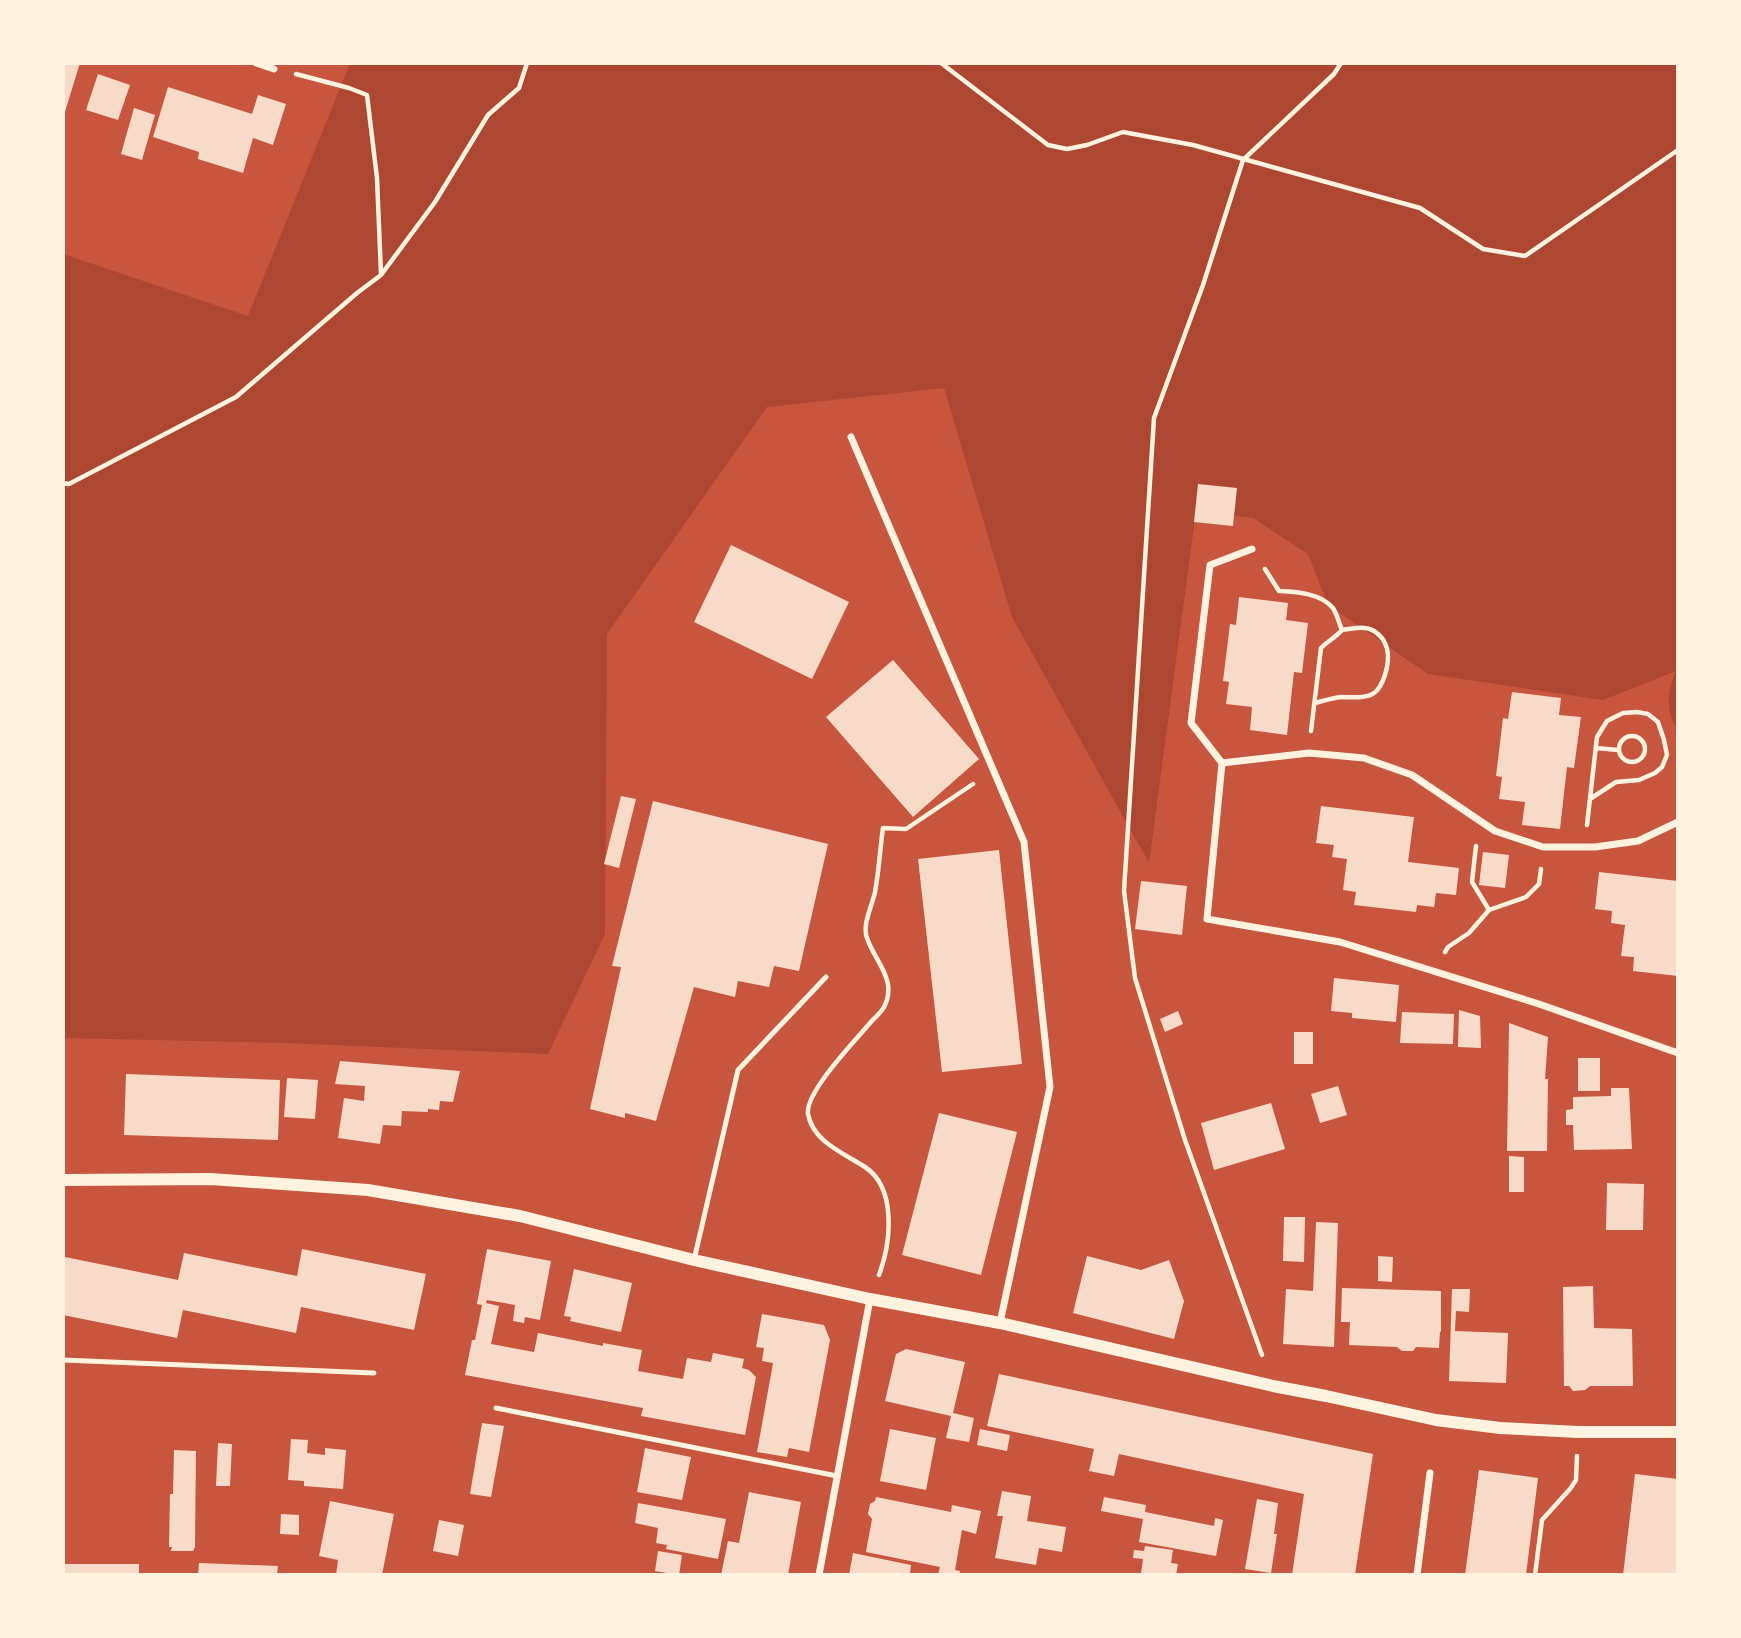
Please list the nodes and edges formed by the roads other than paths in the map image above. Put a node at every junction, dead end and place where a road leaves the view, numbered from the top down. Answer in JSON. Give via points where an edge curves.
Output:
{"nodes":[{"id":1,"x":256,"y":63,"type":"edge"},
{"id":2,"x":274,"y":69,"type":"road end"},
{"id":3,"x":851,"y":437,"type":"dead end"},
{"id":4,"x":1252,"y":549,"type":"road end"},
{"id":5,"x":1222,"y":763,"type":"junction"},
{"id":6,"x":1678,"y":822,"type":"edge"},
{"id":7,"x":826,"y":977,"type":"dead end"},
{"id":8,"x":1678,"y":1053,"type":"edge"},
{"id":9,"x":63,"y":1180,"type":"edge"},
{"id":10,"x":694,"y":1260,"type":"junction"},
{"id":11,"x":870,"y":1298,"type":"junction"},
{"id":12,"x":1000,"y":1323,"type":"junction"},
{"id":13,"x":63,"y":1360,"type":"edge"},
{"id":14,"x":374,"y":1373,"type":"dead end"},
{"id":15,"x":496,"y":1408,"type":"dead end"},
{"id":16,"x":1678,"y":1432,"type":"edge"},
{"id":17,"x":1430,"y":1473,"type":"dead end"},
{"id":18,"x":837,"y":1476,"type":"junction"},
{"id":19,"x":819,"y":1575,"type":"edge"},
{"id":20,"x":1417,"y":1575,"type":"edge"}],
"edges":[{"from":1,"to":2,"type":"street"},
{"from":3,"to":12,"type":"street","via":[[1024,842],[1050,1087]]},
{"from":4,"to":5,"type":"street","via":[[1210,565],[1191,723]]},
{"from":5,"to":6,"type":"street","via":[[1309,753],[1364,758],[1412,775],[1495,831],[1544,847],[1638,841]]},
{"from":5,"to":8,"type":"street","via":[[1207,919],[1340,942]]},
{"from":7,"to":10,"type":"lane","via":[[738,1070]]},
{"from":9,"to":10,"type":"street","via":[[211,1179],[368,1191],[520,1216]]},
{"from":10,"to":11,"type":"street"},
{"from":11,"to":12,"type":"street"},
{"from":11,"to":18,"type":"street"},
{"from":12,"to":16,"type":"street","via":[[1436,1420],[1578,1432]]},
{"from":13,"to":14,"type":"lane"},
{"from":15,"to":18,"type":"lane"},
{"from":17,"to":20,"type":"street"},
{"from":18,"to":19,"type":"street"}]}
